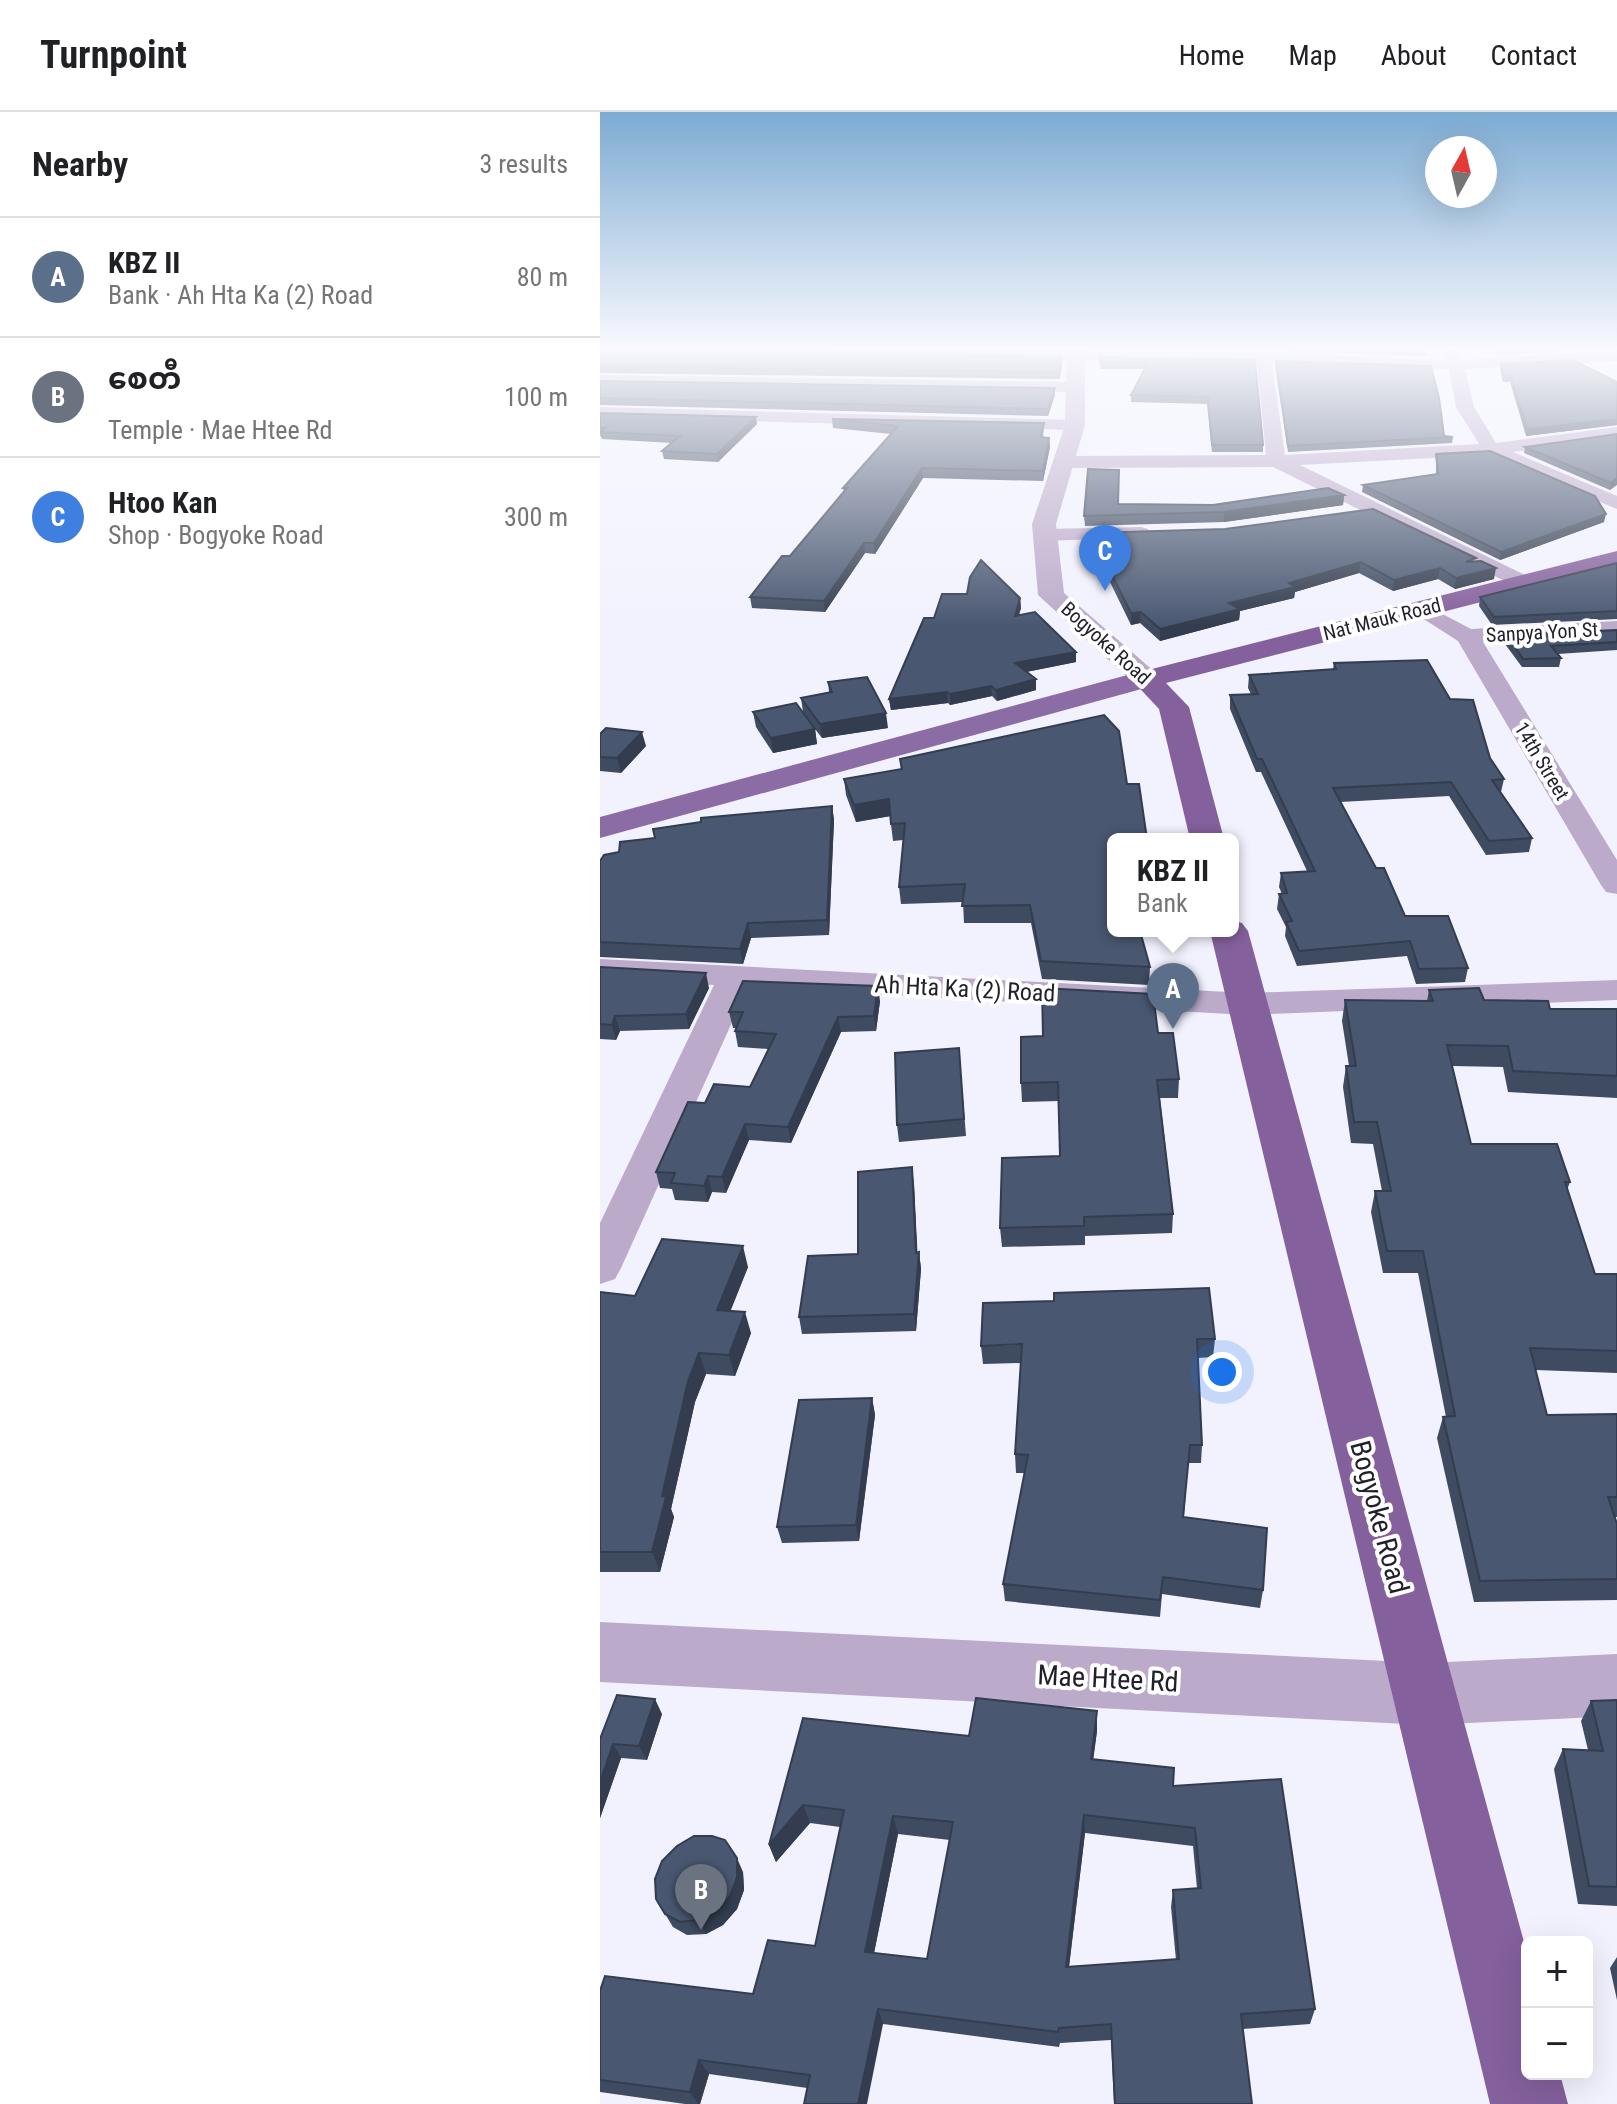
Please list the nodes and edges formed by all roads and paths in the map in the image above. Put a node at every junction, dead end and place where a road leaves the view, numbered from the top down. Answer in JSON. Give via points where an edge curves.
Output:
{"nodes":[{"id":1,"x":1071,"y":440,"type":"edge"},
{"id":2,"x":1274,"y":440,"type":"edge"},
{"id":3,"x":1485,"y":440,"type":"edge"},
{"id":4,"x":1558,"y":440,"type":"edge"},
{"id":5,"x":1491,"y":449,"type":"junction"},
{"id":6,"x":1276,"y":461,"type":"junction"},
{"id":7,"x":1066,"y":462,"type":"junction"},
{"id":8,"x":1617,"y":503,"type":"edge"},
{"id":9,"x":1375,"y":510,"type":"junction"},
{"id":10,"x":1344,"y":514,"type":"edge"},
{"id":11,"x":1164,"y":532,"type":"edge"},
{"id":12,"x":1045,"y":535,"type":"junction"},
{"id":13,"x":1617,"y":559,"type":"edge"},
{"id":14,"x":1523,"y":583,"type":"junction"},
{"id":15,"x":1420,"y":609,"type":"junction"},
{"id":16,"x":1617,"y":628,"type":"edge"},
{"id":17,"x":1467,"y":636,"type":"junction"},
{"id":18,"x":1146,"y":679,"type":"junction"},
{"id":19,"x":600,"y":828,"type":"edge"},
{"id":20,"x":1206,"y":833,"type":"edge"},
{"id":21,"x":1617,"y":885,"type":"edge"},
{"id":22,"x":1230,"y":937,"type":"edge"},
{"id":23,"x":600,"y":969,"type":"edge"},
{"id":24,"x":735,"y":978,"type":"junction"},
{"id":25,"x":1617,"y":990,"type":"edge"},
{"id":26,"x":1247,"y":1004,"type":"junction"},
{"id":27,"x":600,"y":1268,"type":"edge"},
{"id":28,"x":600,"y":1652,"type":"edge"},
{"id":29,"x":1617,"y":1685,"type":"edge"},
{"id":30,"x":1426,"y":1694,"type":"junction"},
{"id":31,"x":1529,"y":2104,"type":"edge"}],
"edges":[{"from":1,"to":7,"type":"street","name":"Bogyoke Road"},
{"from":2,"to":6,"type":"street"},
{"from":3,"to":5,"type":"street"},
{"from":4,"to":5,"type":"street"},
{"from":5,"to":6,"type":"street"},
{"from":5,"to":8,"type":"street"},
{"from":6,"to":7,"type":"street"},
{"from":6,"to":9,"type":"street"},
{"from":7,"to":12,"type":"street","name":"Bogyoke Road","via":[[1044,524]]},
{"from":9,"to":10,"type":"street"},
{"from":9,"to":14,"type":"street"},
{"from":11,"to":12,"type":"street"},
{"from":12,"to":18,"type":"street","name":"Bogyoke Road","via":[[1051,595]]},
{"from":13,"to":14,"type":"highway","name":"Nat Mauk Road"},
{"from":14,"to":15,"type":"highway","name":"Nat Mauk Road"},
{"from":15,"to":17,"type":"street"},
{"from":15,"to":18,"type":"highway","name":"Nat Mauk Road"},
{"from":16,"to":17,"type":"street","name":"Sanpya Yon St"},
{"from":17,"to":21,"type":"street","name":"14th Street"},
{"from":18,"to":19,"type":"main road"},
{"from":18,"to":20,"type":"highway","name":"Bogyoke Road","via":[[1174,707]]},
{"from":22,"to":26,"type":"highway","name":"Bogyoke Road"},
{"from":23,"to":24,"type":"street","name":"Ah Hta Ka (2) Road"},
{"from":24,"to":26,"type":"street","name":"Ah Hta Ka (2) Road"},
{"from":24,"to":27,"type":"street"},
{"from":25,"to":26,"type":"street","name":"Ah Hta Ka (2) Road"},
{"from":26,"to":30,"type":"highway","name":"Bogyoke Road"},
{"from":28,"to":30,"type":"street","name":"Mae Htee Rd"},
{"from":29,"to":30,"type":"street","name":"Mae Htee Rd"},
{"from":30,"to":31,"type":"highway","name":"Bogyoke Road"}]}
